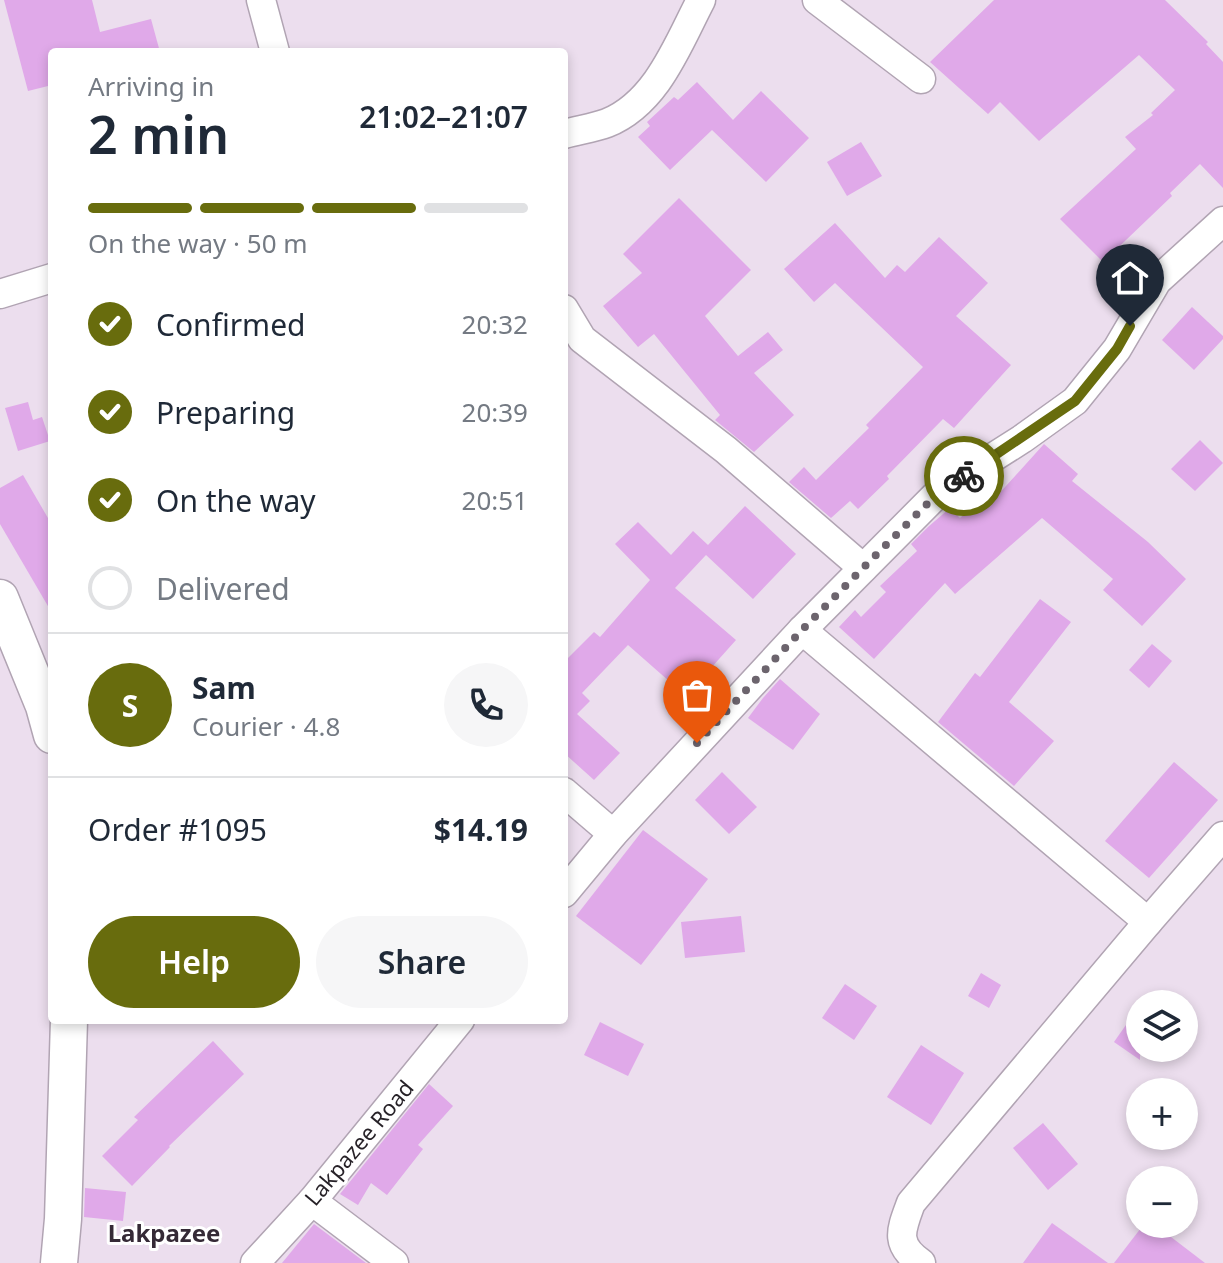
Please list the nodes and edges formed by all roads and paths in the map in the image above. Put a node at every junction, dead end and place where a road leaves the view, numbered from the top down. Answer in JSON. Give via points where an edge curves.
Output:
{"nodes":[{"id":1,"x":261,"y":0,"type":"edge"},
{"id":2,"x":701,"y":0,"type":"edge"},
{"id":3,"x":817,"y":0,"type":"edge"},
{"id":4,"x":274,"y":48,"type":"edge"},
{"id":5,"x":921,"y":79,"type":"dead end"},
{"id":6,"x":568,"y":133,"type":"edge"},
{"id":7,"x":1223,"y":221,"type":"edge"},
{"id":8,"x":48,"y":279,"type":"edge"},
{"id":9,"x":0,"y":294,"type":"edge"},
{"id":10,"x":568,"y":316,"type":"edge"},
{"id":11,"x":863,"y":568,"type":"junction"},
{"id":12,"x":0,"y":598,"type":"edge"},
{"id":13,"x":802,"y":630,"type":"junction"},
{"id":14,"x":48,"y":720,"type":"edge"},
{"id":15,"x":568,"y":795,"type":"edge"},
{"id":16,"x":613,"y":834,"type":"junction"},
{"id":17,"x":1223,"y":836,"type":"edge"},
{"id":18,"x":568,"y":888,"type":"edge"},
{"id":19,"x":1148,"y":922,"type":"junction"},
{"id":20,"x":69,"y":1024,"type":"edge"},
{"id":21,"x":457,"y":1024,"type":"edge"},
{"id":22,"x":312,"y":1201,"type":"junction"},
{"id":23,"x":59,"y":1263,"type":"edge"},
{"id":24,"x":255,"y":1263,"type":"edge"},
{"id":25,"x":394,"y":1263,"type":"edge"},
{"id":26,"x":921,"y":1263,"type":"edge"}],
"edges":[{"from":1,"to":4,"type":"street"},
{"from":2,"to":6,"type":"street","via":[[654,86],[632,110]]},
{"from":3,"to":5,"type":"street"},
{"from":7,"to":11,"type":"street","via":[[1157,281],[1117,349],[1075,401],[940,491]]},
{"from":8,"to":9,"type":"street"},
{"from":10,"to":11,"type":"street","via":[[582,339],[726,450]]},
{"from":11,"to":13,"type":"street"},
{"from":12,"to":14,"type":"street"},
{"from":13,"to":16,"type":"street"},
{"from":13,"to":19,"type":"street"},
{"from":15,"to":16,"type":"street"},
{"from":16,"to":18,"type":"street"},
{"from":17,"to":19,"type":"street"},
{"from":19,"to":26,"type":"street","via":[[911,1203],[901,1231],[907,1254]]},
{"from":20,"to":23,"type":"street"},
{"from":21,"to":22,"type":"street","name":"Lakpazee Road"},
{"from":22,"to":24,"type":"street","name":"Lakpazee Road"},
{"from":22,"to":25,"type":"street"}]}
